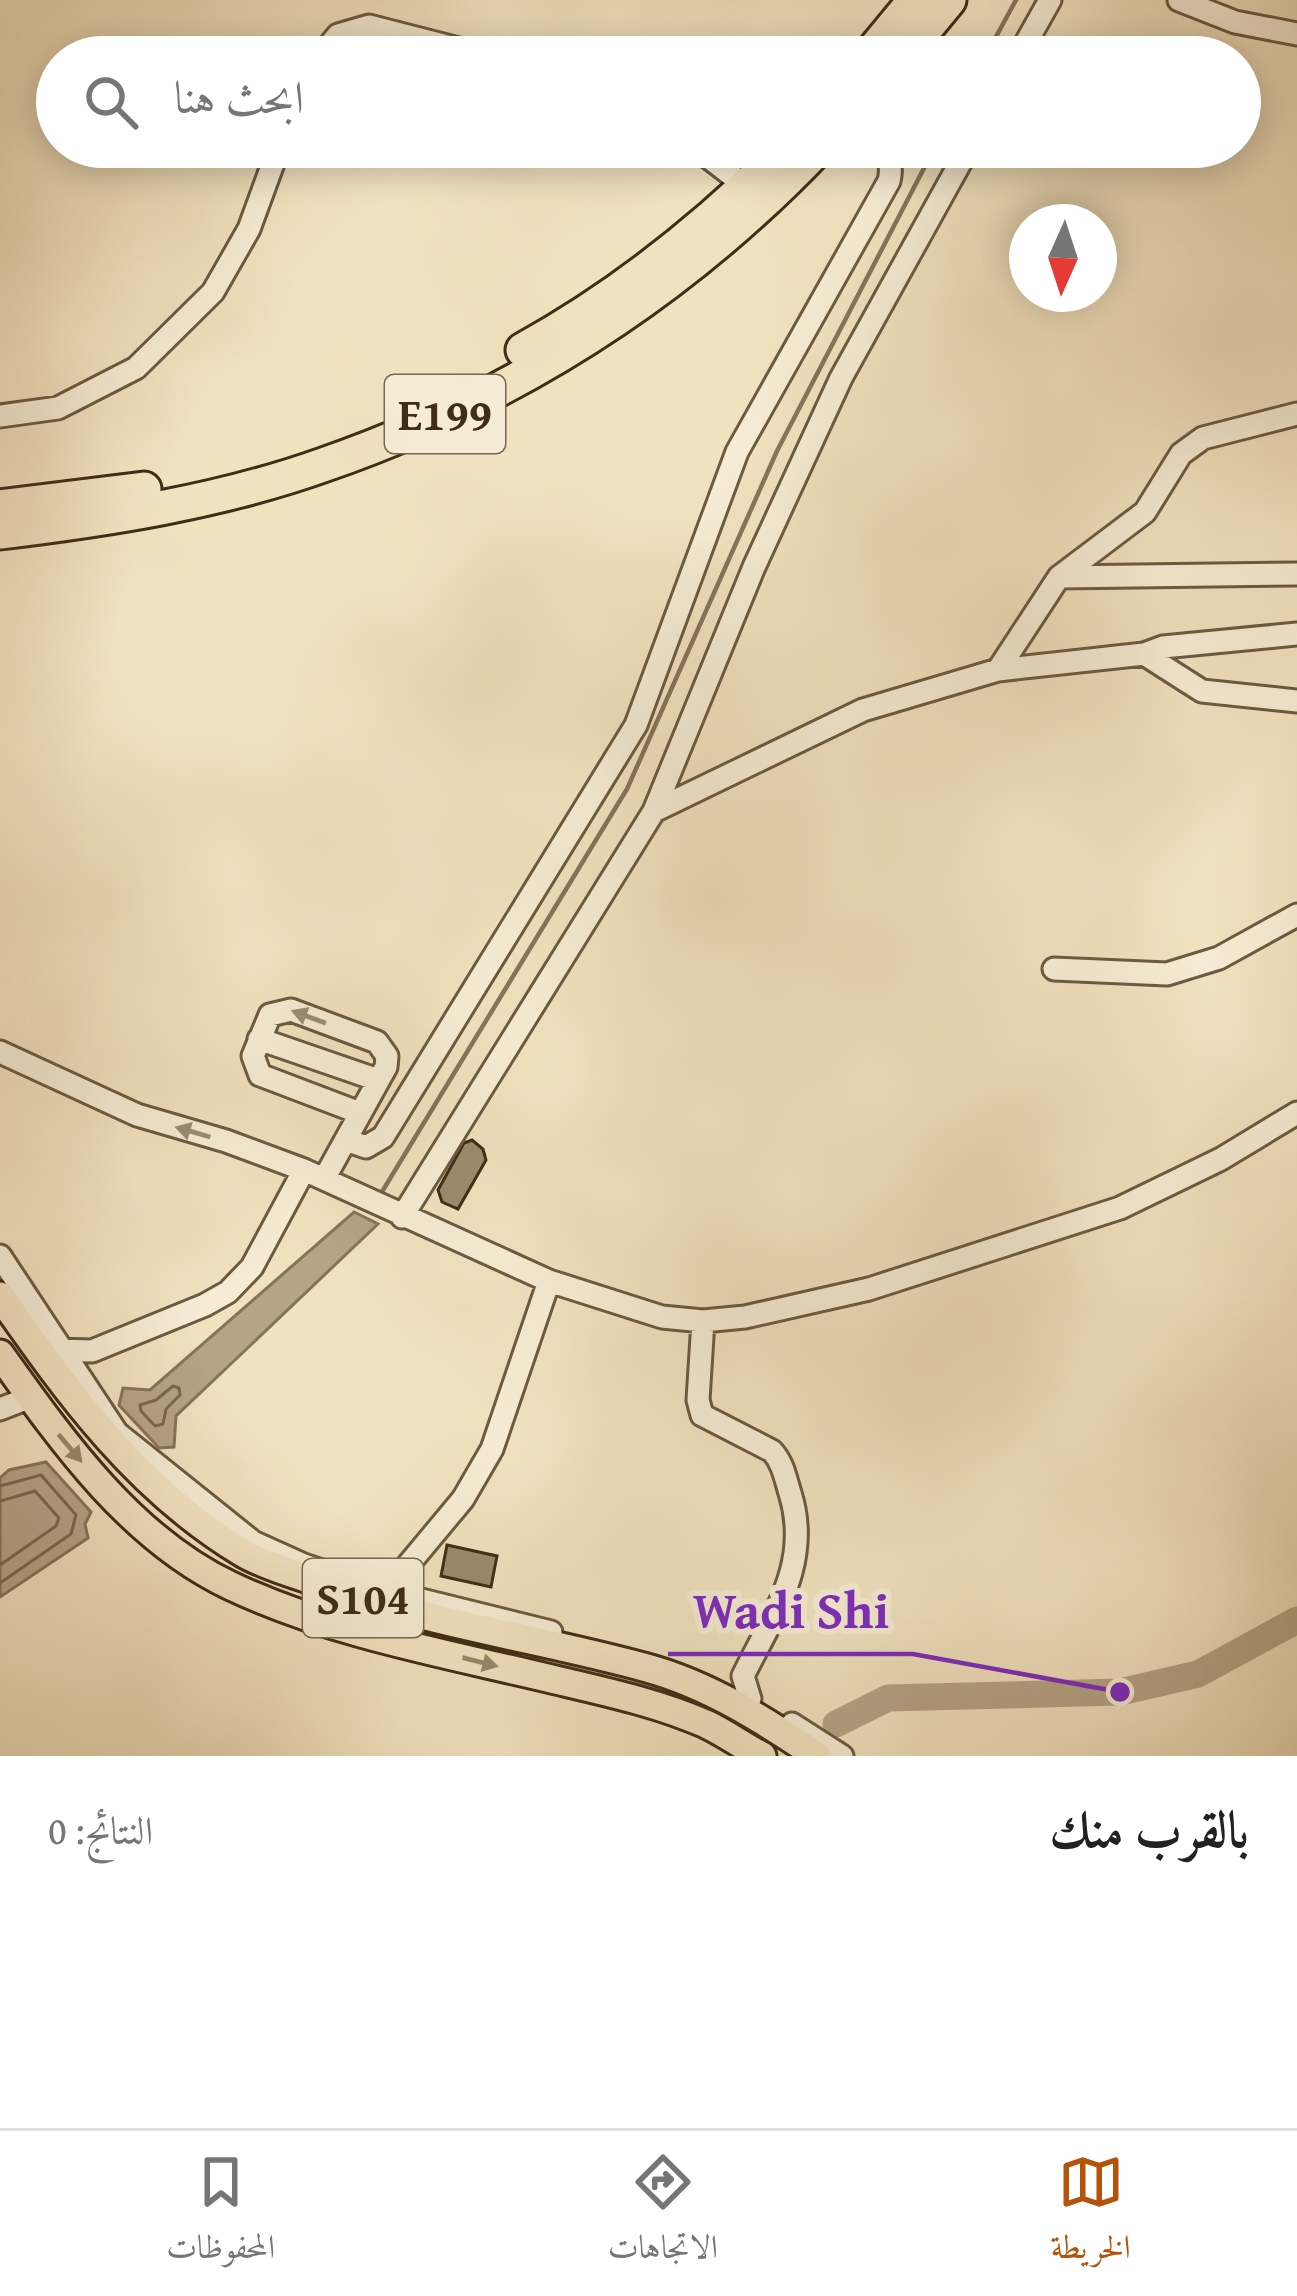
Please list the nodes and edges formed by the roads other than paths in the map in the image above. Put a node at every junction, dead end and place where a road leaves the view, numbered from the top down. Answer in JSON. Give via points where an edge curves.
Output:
{"nodes":[{"id":1,"x":915,"y":0,"type":"edge"},
{"id":2,"x":949,"y":0,"type":"edge"},
{"id":3,"x":1050,"y":0,"type":"edge"},
{"id":4,"x":1179,"y":0,"type":"edge"},
{"id":5,"x":1297,"y":34,"type":"edge"},
{"id":6,"x":336,"y":36,"type":"edge"},
{"id":7,"x":408,"y":36,"type":"edge"},
{"id":8,"x":885,"y":36,"type":"edge"},
{"id":9,"x":919,"y":36,"type":"edge"},
{"id":10,"x":1030,"y":36,"type":"edge"},
{"id":11,"x":271,"y":168,"type":"edge"},
{"id":12,"x":722,"y":168,"type":"edge"},
{"id":13,"x":766,"y":168,"type":"edge"},
{"id":14,"x":798,"y":168,"type":"edge"},
{"id":15,"x":890,"y":168,"type":"edge"},
{"id":16,"x":957,"y":168,"type":"edge"},
{"id":17,"x":747,"y":187,"type":"junction"},
{"id":18,"x":1297,"y":414,"type":"edge"},
{"id":19,"x":0,"y":416,"type":"edge"},
{"id":20,"x":0,"y":507,"type":"edge"},
{"id":21,"x":0,"y":532,"type":"edge"},
{"id":22,"x":1297,"y":574,"type":"edge"},
{"id":23,"x":1059,"y":577,"type":"junction"},
{"id":24,"x":1297,"y":634,"type":"edge"},
{"id":25,"x":1144,"y":654,"type":"junction"},
{"id":26,"x":998,"y":670,"type":"junction"},
{"id":27,"x":1297,"y":701,"type":"edge"},
{"id":28,"x":654,"y":812,"type":"junction"},
{"id":29,"x":1297,"y":915,"type":"edge"},
{"id":30,"x":1054,"y":969,"type":"dead end"},
{"id":31,"x":259,"y":1039,"type":"junction"},
{"id":32,"x":0,"y":1052,"type":"edge"},
{"id":33,"x":379,"y":1080,"type":"junction"},
{"id":34,"x":360,"y":1113,"type":"junction"},
{"id":35,"x":1297,"y":1113,"type":"edge"},
{"id":36,"x":346,"y":1140,"type":"junction"},
{"id":37,"x":314,"y":1175,"type":"junction"},
{"id":38,"x":402,"y":1217,"type":"junction"},
{"id":39,"x":0,"y":1256,"type":"edge"},
{"id":40,"x":549,"y":1281,"type":"junction"},
{"id":41,"x":0,"y":1297,"type":"edge"},
{"id":42,"x":703,"y":1321,"type":"junction"},
{"id":43,"x":51,"y":1350,"type":"junction"},
{"id":44,"x":92,"y":1351,"type":"junction"},
{"id":45,"x":0,"y":1354,"type":"edge"},
{"id":46,"x":78,"y":1376,"type":"junction"},
{"id":47,"x":31,"y":1397,"type":"junction"},
{"id":48,"x":78,"y":1406,"type":"junction"},
{"id":49,"x":0,"y":1409,"type":"edge"},
{"id":50,"x":408,"y":1565,"type":"junction"},
{"id":51,"x":352,"y":1586,"type":"junction"},
{"id":52,"x":436,"y":1604,"type":"junction"},
{"id":53,"x":546,"y":1638,"type":"junction"},
{"id":54,"x":735,"y":1690,"type":"junction"},
{"id":55,"x":607,"y":1693,"type":"junction"},
{"id":56,"x":762,"y":1756,"type":"edge"},
{"id":57,"x":817,"y":1756,"type":"edge"},
{"id":58,"x":842,"y":1756,"type":"edge"}],
"edges":[{"from":1,"to":8,"type":"highway"},
{"from":2,"to":9,"type":"highway"},
{"from":3,"to":10,"type":"street"},
{"from":4,"to":5,"type":"street"},
{"from":6,"to":7,"type":"street","via":[[369,26]]},
{"from":11,"to":19,"type":"street","via":[[213,292],[136,368],[58,408]]},
{"from":12,"to":17,"type":"street"},
{"from":13,"to":17,"type":"highway","number":"E199"},
{"from":14,"to":21,"type":"highway","number":"E199","via":[[668,285],[478,400],[322,466],[161,508]]},
{"from":15,"to":36,"type":"street","via":[[737,452],[636,725],[383,1137],[366,1147]]},
{"from":16,"to":28,"type":"street","via":[[841,378]]},
{"from":17,"to":20,"type":"highway","number":"E199","via":[[658,263],[550,334],[314,446],[153,488]]},
{"from":18,"to":23,"type":"street","via":[[1190,446],[1145,512]]},
{"from":22,"to":23,"type":"street"},
{"from":23,"to":26,"type":"street"},
{"from":24,"to":25,"type":"street"},
{"from":25,"to":26,"type":"street"},
{"from":25,"to":27,"type":"street","via":[[1202,691]]},
{"from":26,"to":28,"type":"street","via":[[863,710]]},
{"from":28,"to":38,"type":"street"},
{"from":29,"to":30,"type":"street","via":[[1219,958],[1167,974]]},
{"from":31,"to":33,"type":"street"},
{"from":33,"to":31,"type":"street","one_way":true,"via":[[387,1062],[382,1046],[291,1010],[269,1015]]},
{"from":31,"to":34,"type":"street","via":[[253,1061],[260,1075]]},
{"from":37,"to":32,"type":"street","one_way":true,"via":[[112,1106]]},
{"from":33,"to":34,"type":"street"},
{"from":34,"to":36,"type":"street"},
{"from":35,"to":42,"type":"street","via":[[1140,1198],[1044,1234],[869,1289]]},
{"from":36,"to":37,"type":"street"},
{"from":37,"to":38,"type":"street"},
{"from":37,"to":44,"type":"street","via":[[228,1292]]},
{"from":38,"to":40,"type":"street"},
{"from":39,"to":43,"type":"street"},
{"from":40,"to":42,"type":"street","via":[[662,1317]]},
{"from":40,"to":50,"type":"street","via":[[492,1449]]},
{"from":41,"to":43,"type":"main road","number":"S104"},
{"from":42,"to":54,"type":"street","via":[[699,1409],[780,1460],[798,1543],[795,1570]]},
{"from":43,"to":44,"type":"street"},
{"from":43,"to":46,"type":"street"},
{"from":43,"to":48,"type":"main road","number":"S104"},
{"from":44,"to":46,"type":"street"},
{"from":45,"to":47,"type":"main road","number":"S104"},
{"from":46,"to":48,"type":"street"},
{"from":46,"to":51,"type":"street","via":[[117,1433],[217,1516],[254,1542]]},
{"from":47,"to":49,"type":"street"},
{"from":47,"to":55,"type":"main road","number":"S104","one_way":true,"via":[[118,1503],[229,1585],[328,1624]]},
{"from":48,"to":51,"type":"main road","number":"S104","via":[[141,1477],[246,1555]]},
{"from":50,"to":51,"type":"street"},
{"from":50,"to":52,"type":"street"},
{"from":51,"to":52,"type":"street"},
{"from":51,"to":53,"type":"main road","number":"S104","via":[[462,1627]]},
{"from":52,"to":53,"type":"street"},
{"from":53,"to":54,"type":"main road","number":"S104"},
{"from":54,"to":55,"type":"main road","via":[[691,1697],[622,1675]]},
{"from":54,"to":57,"type":"main road","number":"S104"},
{"from":54,"to":58,"type":"street"},
{"from":55,"to":56,"type":"main road","number":"S104","via":[[707,1725]]}]}
